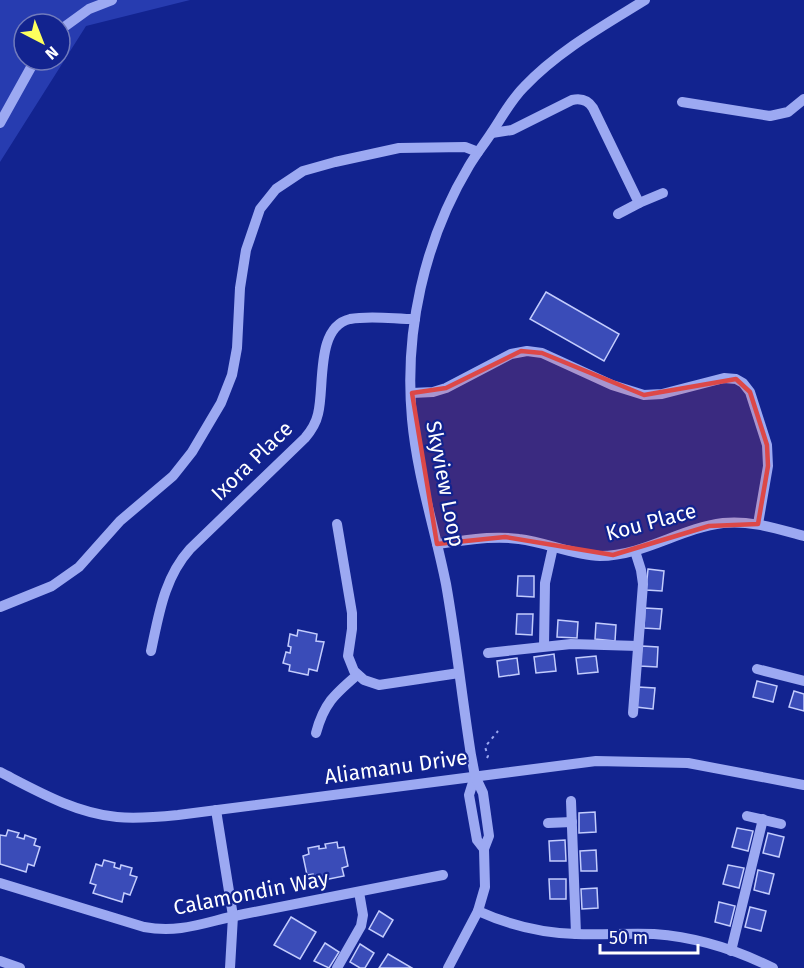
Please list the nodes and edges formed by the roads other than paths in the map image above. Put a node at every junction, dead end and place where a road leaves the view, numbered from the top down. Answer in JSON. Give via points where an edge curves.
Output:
{"nodes":[{"id":1,"x":112,"y":0,"type":"edge"},
{"id":2,"x":645,"y":0,"type":"edge"},
{"id":3,"x":72,"y":22,"type":"edge"},
{"id":4,"x":28,"y":72,"type":"edge"},
{"id":5,"x":804,"y":99,"type":"edge"},
{"id":6,"x":682,"y":102,"type":"dead end"},
{"id":7,"x":0,"y":123,"type":"edge"},
{"id":8,"x":492,"y":133,"type":"junction"},
{"id":9,"x":478,"y":152,"type":"junction"},
{"id":10,"x":663,"y":193,"type":"dead end"},
{"id":11,"x":639,"y":203,"type":"junction"},
{"id":12,"x":618,"y":214,"type":"dead end"},
{"id":13,"x":416,"y":319,"type":"junction"},
{"id":14,"x":412,"y":393,"type":"junction"},
{"id":15,"x":337,"y":524,"type":"dead end"},
{"id":16,"x":758,"y":524,"type":"junction"},
{"id":17,"x":804,"y":536,"type":"edge"},
{"id":18,"x":437,"y":544,"type":"junction"},
{"id":19,"x":553,"y":547,"type":"junction"},
{"id":20,"x":635,"y":551,"type":"junction"},
{"id":21,"x":0,"y":607,"type":"edge"},
{"id":22,"x":544,"y":646,"type":"junction"},
{"id":23,"x":638,"y":646,"type":"junction"},
{"id":24,"x":151,"y":651,"type":"dead end"},
{"id":25,"x":488,"y":653,"type":"dead end"},
{"id":26,"x":757,"y":669,"type":"dead end"},
{"id":27,"x":459,"y":673,"type":"junction"},
{"id":28,"x":357,"y":675,"type":"junction"},
{"id":29,"x":804,"y":681,"type":"edge"},
{"id":30,"x":633,"y":713,"type":"dead end"},
{"id":31,"x":316,"y":733,"type":"dead end"},
{"id":32,"x":0,"y":772,"type":"edge"},
{"id":33,"x":475,"y":776,"type":"junction"},
{"id":34,"x":804,"y":785,"type":"edge"},
{"id":35,"x":571,"y":801,"type":"dead end"},
{"id":36,"x":216,"y":810,"type":"junction"},
{"id":37,"x":747,"y":816,"type":"dead end"},
{"id":38,"x":763,"y":819,"type":"junction"},
{"id":39,"x":572,"y":822,"type":"junction"},
{"id":40,"x":548,"y":823,"type":"dead end"},
{"id":41,"x":781,"y":824,"type":"dead end"},
{"id":42,"x":443,"y":875,"type":"dead end"},
{"id":43,"x":0,"y":883,"type":"edge"},
{"id":44,"x":359,"y":891,"type":"junction"},
{"id":45,"x":478,"y":910,"type":"junction"},
{"id":46,"x":233,"y":916,"type":"junction"},
{"id":47,"x":576,"y":934,"type":"junction"},
{"id":48,"x":731,"y":951,"type":"junction"},
{"id":49,"x":2,"y":963,"type":"edge"},
{"id":50,"x":20,"y":968,"type":"edge"},
{"id":51,"x":230,"y":968,"type":"edge"},
{"id":52,"x":337,"y":968,"type":"edge"},
{"id":53,"x":448,"y":968,"type":"edge"},
{"id":54,"x":773,"y":968,"type":"edge"}],
"edges":[{"from":1,"to":3,"type":"street"},
{"from":2,"to":8,"type":"street","name":"Skyview Loop","via":[[555,59],[522,88]]},
{"from":4,"to":7,"type":"street"},
{"from":5,"to":6,"type":"street","via":[[788,112],[770,116]]},
{"from":8,"to":9,"type":"street","name":"Skyview Loop"},
{"from":8,"to":11,"type":"street","via":[[512,130],[572,100],[586,101]]},
{"from":9,"to":13,"type":"street","name":"Skyview Loop","via":[[460,181],[435,238]]},
{"from":9,"to":21,"type":"street","via":[[465,147],[389,150],[303,171],[276,189],[260,209],[246,250],[232,375],[221,403],[192,452],[173,476],[120,521],[79,567],[52,586]]},
{"from":10,"to":11,"type":"street"},
{"from":11,"to":12,"type":"street"},
{"from":13,"to":14,"type":"street","name":"Skyview Loop","via":[[410,363]]},
{"from":13,"to":24,"type":"street","name":"Ixora Place","via":[[354,319],[339,324],[331,332],[319,411],[312,428],[177,565],[164,594]]},
{"from":14,"to":16,"type":"street","via":[[433,393],[511,354],[526,351],[542,353],[644,395],[736,379],[750,392],[767,446],[768,466]]},
{"from":14,"to":18,"type":"street","name":"Skyview Loop","via":[[416,449]]},
{"from":15,"to":28,"type":"street","via":[[352,613],[348,656]]},
{"from":16,"to":17,"type":"street","name":"Kou Place"},
{"from":16,"to":20,"type":"street","name":"Kou Place","via":[[709,526]]},
{"from":18,"to":19,"type":"street","name":"Kou Place","via":[[505,537]]},
{"from":18,"to":27,"type":"street","name":"Skyview Loop"},
{"from":19,"to":20,"type":"street","name":"Kou Place","via":[[599,556]]},
{"from":19,"to":22,"type":"street","via":[[545,583]]},
{"from":20,"to":23,"type":"street","via":[[643,577]]},
{"from":22,"to":23,"type":"street"},
{"from":22,"to":25,"type":"street"},
{"from":23,"to":30,"type":"street"},
{"from":26,"to":29,"type":"street"},
{"from":27,"to":28,"type":"street","via":[[379,685]]},
{"from":27,"to":33,"type":"street","name":"Skyview Loop"},
{"from":28,"to":31,"type":"street","via":[[326,704]]},
{"from":32,"to":36,"type":"street","name":"Aliamanu Drive","via":[[56,800],[118,817]]},
{"from":33,"to":34,"type":"street","name":"Aliamanu Drive","via":[[596,761],[688,763]]},
{"from":33,"to":36,"type":"street","name":"Aliamanu Drive"},
{"from":33,"to":45,"type":"street","name":"Skyview Loop","via":[[483,793],[489,837],[484,849],[485,887]]},
{"from":35,"to":39,"type":"street"},
{"from":36,"to":46,"type":"street"},
{"from":37,"to":38,"type":"street"},
{"from":38,"to":41,"type":"street"},
{"from":38,"to":48,"type":"street"},
{"from":39,"to":40,"type":"street"},
{"from":39,"to":47,"type":"street"},
{"from":42,"to":44,"type":"street","name":"Calamondin Way"},
{"from":43,"to":46,"type":"street","name":"Calamondin Way","via":[[162,930]]},
{"from":44,"to":46,"type":"street","name":"Calamondin Way"},
{"from":44,"to":52,"type":"street","via":[[361,926]]},
{"from":45,"to":47,"type":"street","via":[[532,930]]},
{"from":45,"to":53,"type":"street","name":"Skyview Loop"},
{"from":46,"to":51,"type":"street"},
{"from":47,"to":48,"type":"street","via":[[656,934]]},
{"from":48,"to":54,"type":"street"},
{"from":49,"to":50,"type":"street"}]}
